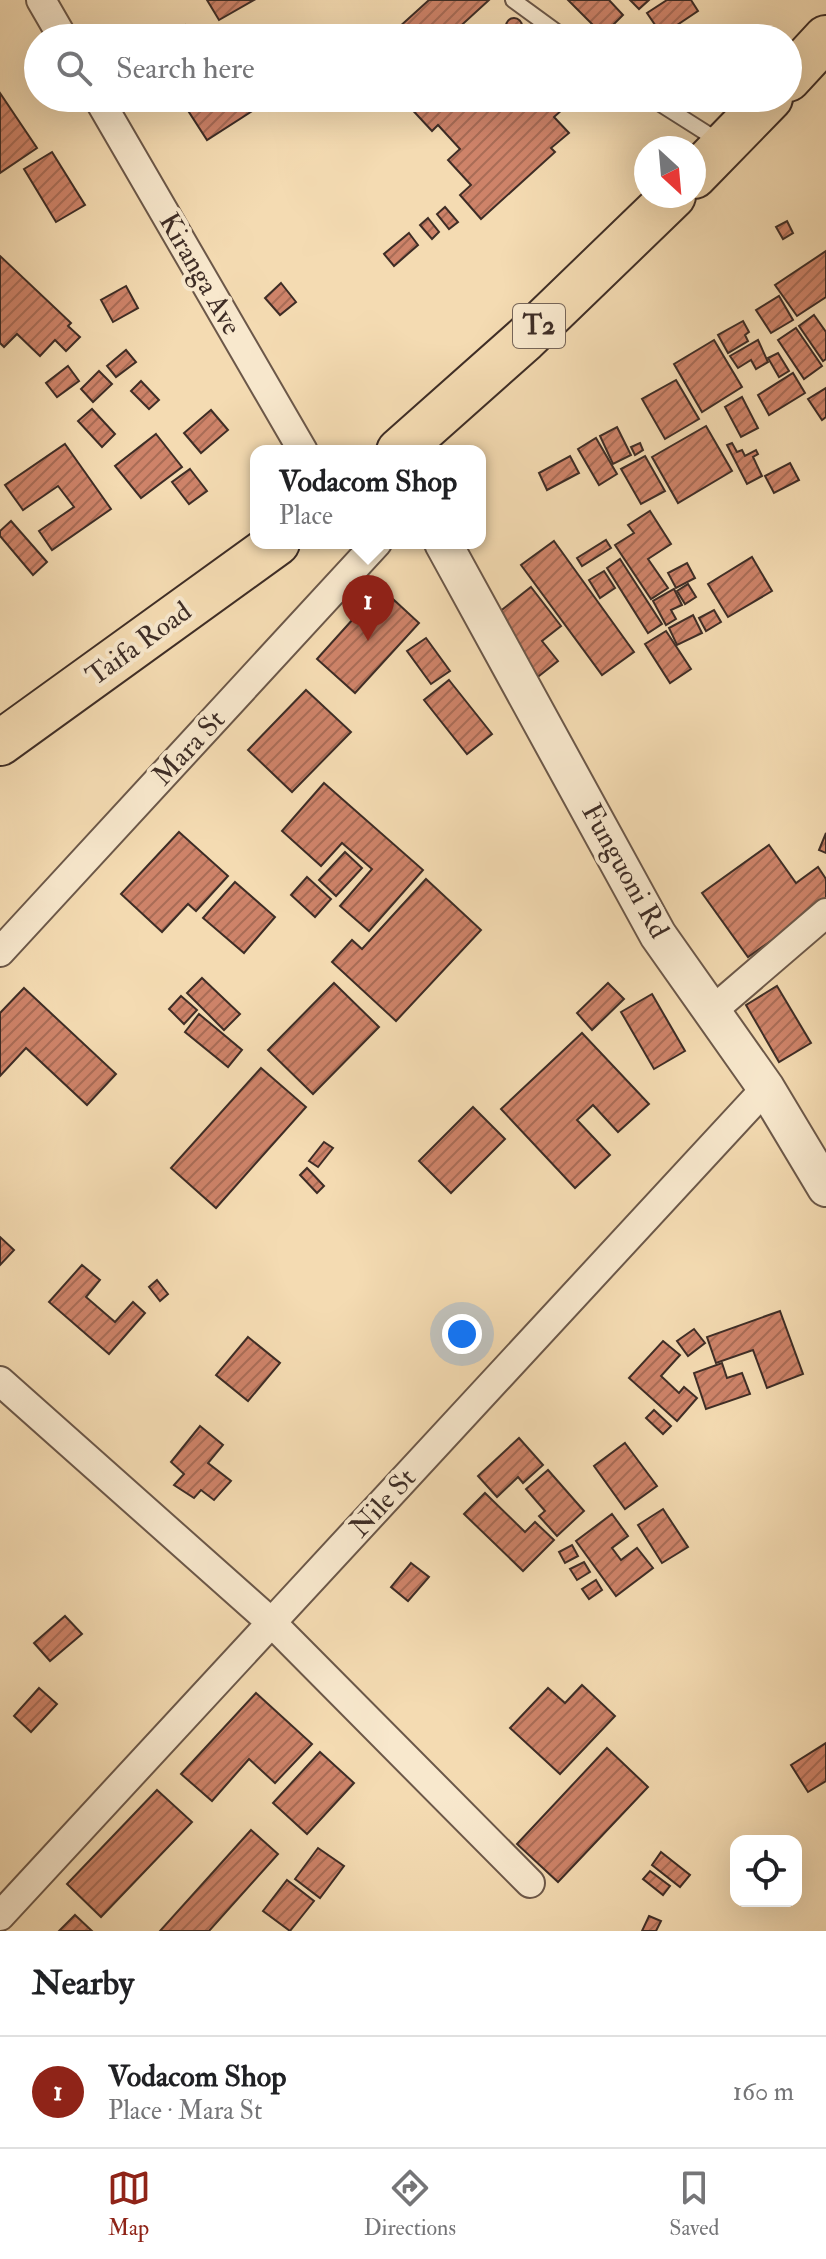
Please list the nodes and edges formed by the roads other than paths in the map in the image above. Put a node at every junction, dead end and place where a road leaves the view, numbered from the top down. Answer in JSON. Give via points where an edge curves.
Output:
{"nodes":[{"id":1,"x":41,"y":0,"type":"edge"},
{"id":2,"x":513,"y":0,"type":"edge"},
{"id":3,"x":55,"y":24,"type":"edge"},
{"id":4,"x":546,"y":24,"type":"edge"},
{"id":5,"x":826,"y":38,"type":"edge"},
{"id":6,"x":802,"y":64,"type":"edge"},
{"id":7,"x":106,"y":112,"type":"edge"},
{"id":8,"x":673,"y":112,"type":"edge"},
{"id":9,"x":757,"y":112,"type":"edge"},
{"id":10,"x":726,"y":145,"type":"junction"},
{"id":11,"x":706,"y":164,"type":"edge"},
{"id":12,"x":661,"y":208,"type":"edge"},
{"id":13,"x":300,"y":445,"type":"edge"},
{"id":14,"x":406,"y":445,"type":"edge"},
{"id":15,"x":269,"y":549,"type":"edge"},
{"id":16,"x":371,"y":549,"type":"edge"},
{"id":17,"x":446,"y":549,"type":"edge"},
{"id":18,"x":0,"y":743,"type":"edge"},
{"id":19,"x":826,"y":913,"type":"edge"},
{"id":20,"x":0,"y":952,"type":"edge"},
{"id":21,"x":712,"y":1011,"type":"junction"},
{"id":22,"x":766,"y":1088,"type":"junction"},
{"id":23,"x":826,"y":1188,"type":"edge"},
{"id":24,"x":0,"y":1381,"type":"edge"},
{"id":25,"x":272,"y":1623,"type":"junction"},
{"id":26,"x":530,"y":1883,"type":"dead end"},
{"id":27,"x":0,"y":1916,"type":"edge"}],
"edges":[{"from":1,"to":3,"type":"street"},
{"from":2,"to":4,"type":"lane"},
{"from":5,"to":6,"type":"highway"},
{"from":7,"to":13,"type":"street","name":"Kiranga Ave"},
{"from":8,"to":10,"type":"lane"},
{"from":9,"to":10,"type":"highway"},
{"from":10,"to":11,"type":"highway"},
{"from":12,"to":14,"type":"highway","number":"T2"},
{"from":15,"to":18,"type":"highway","name":"Taifa Road"},
{"from":16,"to":20,"type":"street","name":"Mara St"},
{"from":17,"to":21,"type":"street","name":"Funguoni Rd","via":[[658,935]]},
{"from":19,"to":21,"type":"street"},
{"from":21,"to":22,"type":"street","name":"Funguoni Rd"},
{"from":22,"to":23,"type":"street","name":"Funguoni Rd"},
{"from":22,"to":25,"type":"street","name":"Nile St"},
{"from":24,"to":25,"type":"street"},
{"from":25,"to":26,"type":"street"},
{"from":25,"to":27,"type":"street","name":"Nile St"}]}
